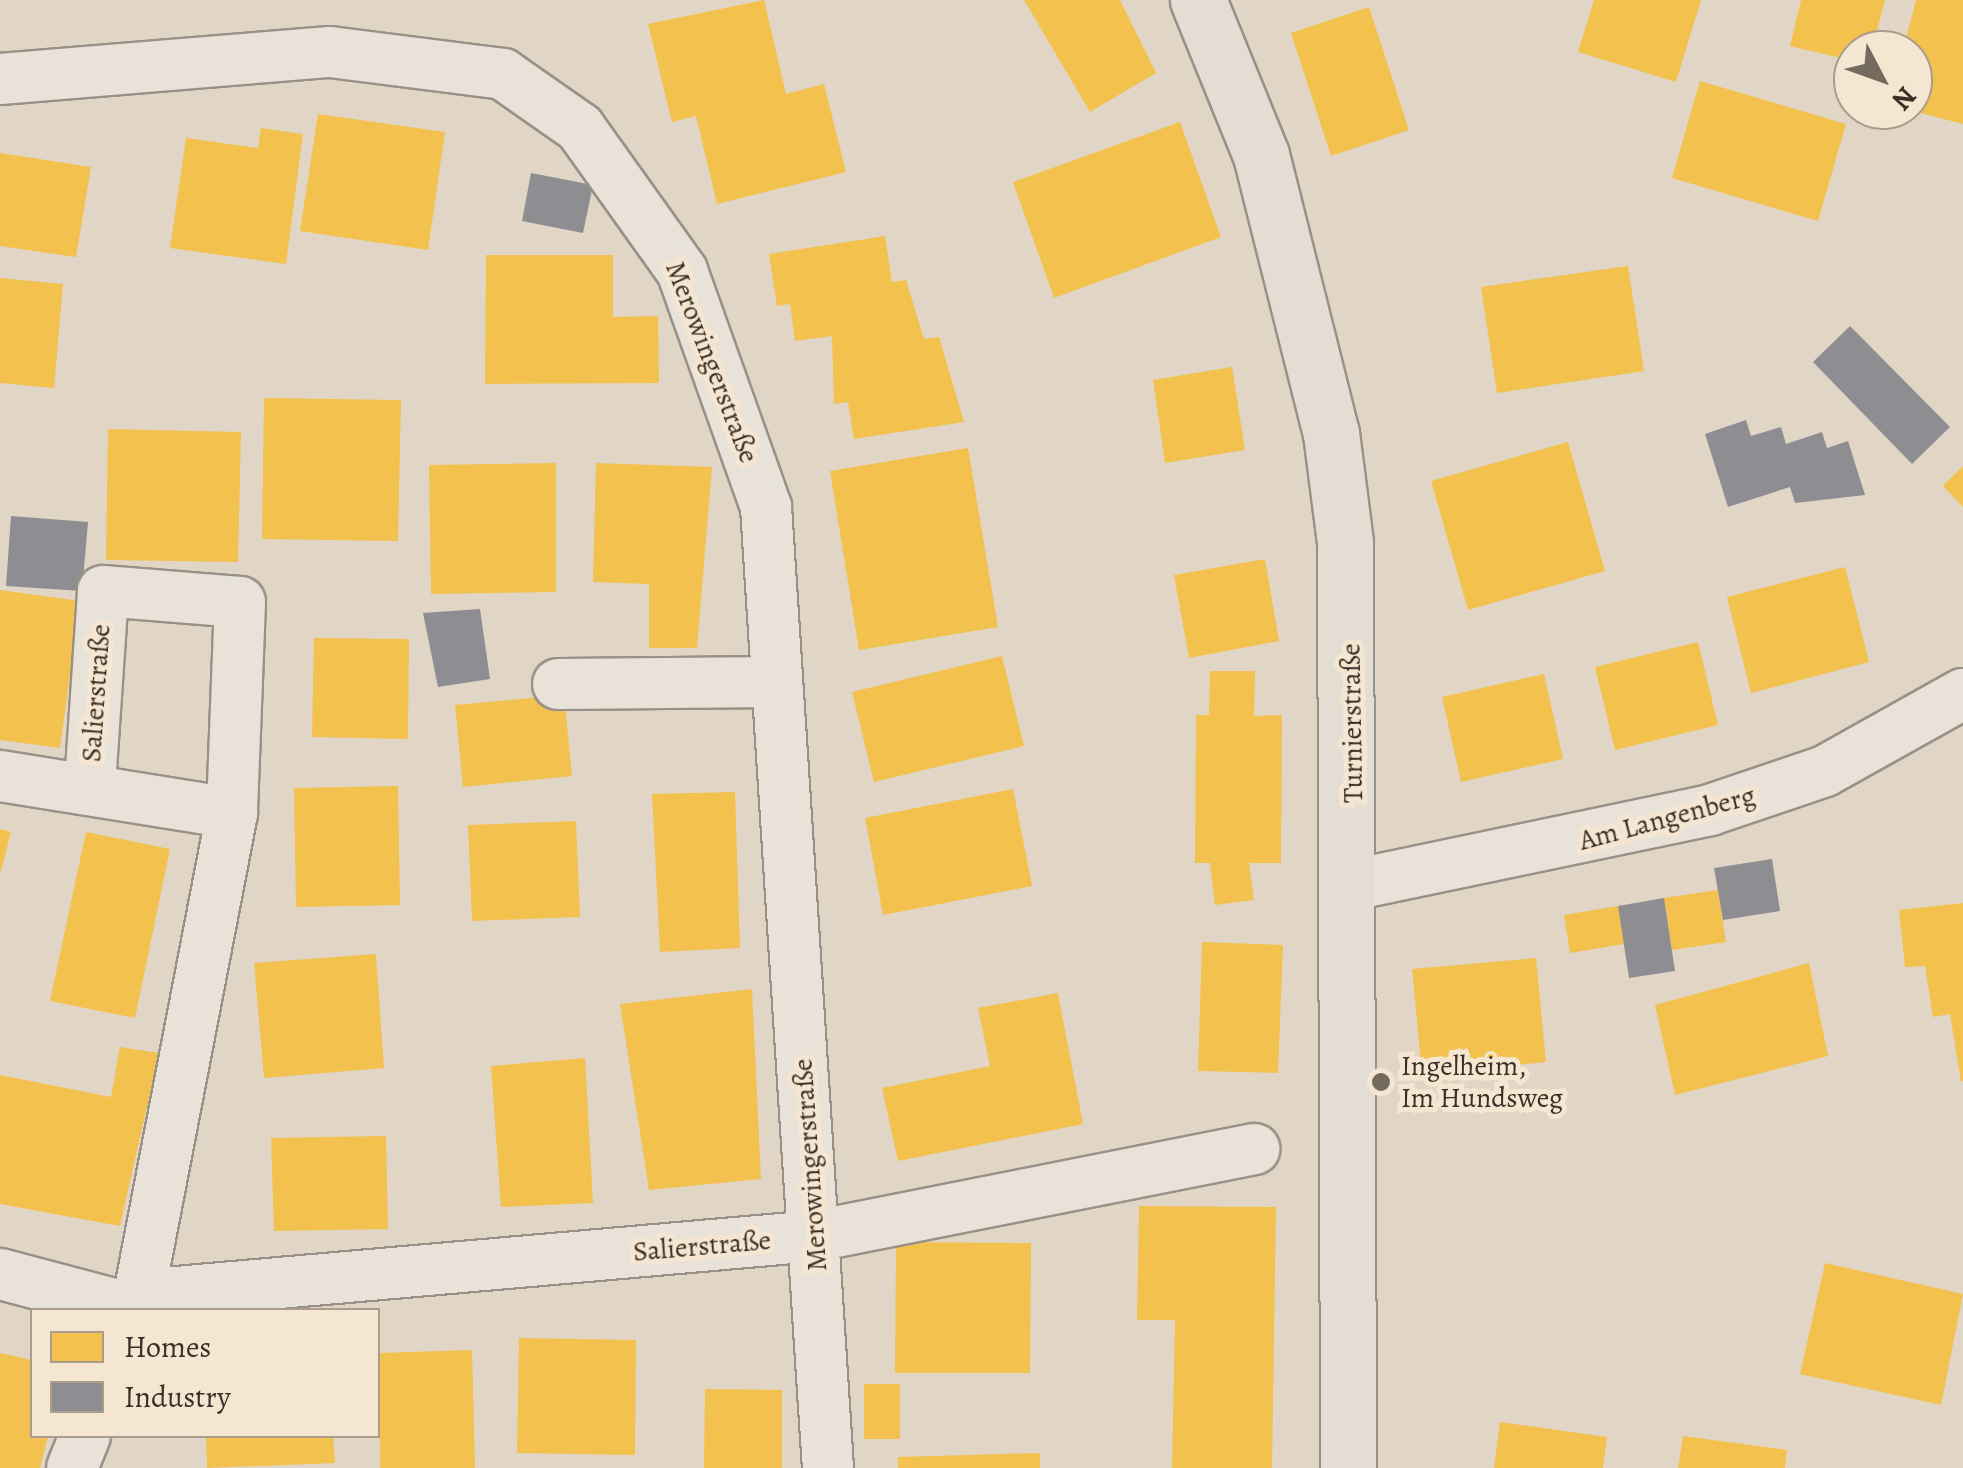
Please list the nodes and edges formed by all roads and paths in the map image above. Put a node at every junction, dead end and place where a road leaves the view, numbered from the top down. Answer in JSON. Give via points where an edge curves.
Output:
{"nodes":[{"id":1,"x":1198,"y":0,"type":"edge"},
{"id":2,"x":0,"y":79,"type":"edge"},
{"id":3,"x":778,"y":682,"type":"junction"},
{"id":4,"x":558,"y":684,"type":"dead end"},
{"id":5,"x":1963,"y":694,"type":"edge"},
{"id":6,"x":0,"y":776,"type":"edge"},
{"id":7,"x":90,"y":784,"type":"junction"},
{"id":8,"x":232,"y":813,"type":"junction"},
{"id":9,"x":1352,"y":885,"type":"junction"},
{"id":10,"x":1254,"y":1148,"type":"dead end"},
{"id":11,"x":815,"y":1236,"type":"junction"},
{"id":12,"x":0,"y":1274,"type":"edge"},
{"id":13,"x":138,"y":1305,"type":"edge"},
{"id":14,"x":84,"y":1438,"type":"edge"},
{"id":15,"x":72,"y":1468,"type":"edge"},
{"id":16,"x":828,"y":1468,"type":"edge"},
{"id":17,"x":1348,"y":1468,"type":"edge"}],
"edges":[{"from":1,"to":9,"type":"main road","name":"Turnierstraße","via":[[1261,155],[1331,433],[1352,656]]},
{"from":2,"to":3,"type":"street","name":"Merowingerstraße","via":[[330,52],[404,55],[503,74],[580,128],[682,271],[717,360],[766,506]]},
{"from":3,"to":4,"type":"street"},
{"from":3,"to":11,"type":"street","name":"Merowingerstraße"},
{"from":5,"to":9,"type":"street","name":"Am Langenberg","via":[[1825,771],[1710,810]]},
{"from":6,"to":7,"type":"street","name":"Salierstraße"},
{"from":7,"to":8,"type":"street","name":"Salierstraße"},
{"from":7,"to":8,"type":"street","name":"Salierstraße","via":[[104,591],[240,602]]},
{"from":8,"to":13,"type":"street","name":"Salierstraße"},
{"from":9,"to":17,"type":"main road","name":"Turnierstraße"},
{"from":10,"to":11,"type":"street","name":"Salierstraße"},
{"from":11,"to":13,"type":"street","name":"Salierstraße"},
{"from":11,"to":16,"type":"street","name":"Merowingerstraße"},
{"from":12,"to":13,"type":"street","name":"Salierstraße"},
{"from":14,"to":15,"type":"street"}]}
